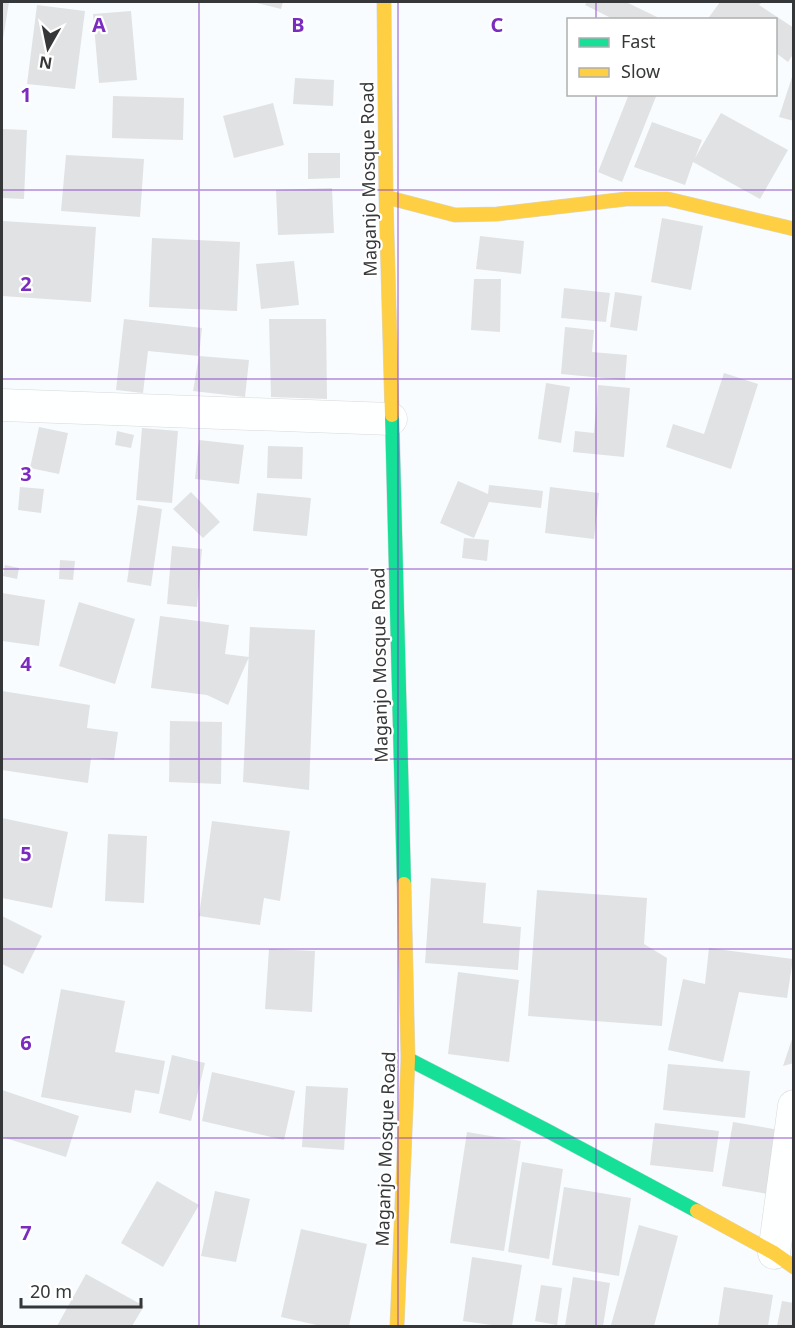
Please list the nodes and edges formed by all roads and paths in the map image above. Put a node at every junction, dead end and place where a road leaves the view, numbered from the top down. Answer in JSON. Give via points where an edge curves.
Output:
{"nodes":[{"id":1,"x":384,"y":2,"type":"edge"},
{"id":2,"x":386,"y":197,"type":"junction"},
{"id":3,"x":794,"y":230,"type":"edge"},
{"id":4,"x":2,"y":405,"type":"edge"},
{"id":5,"x":391,"y":419,"type":"junction"},
{"id":6,"x":408,"y":1059,"type":"junction"},
{"id":7,"x":794,"y":1106,"type":"edge"},
{"id":8,"x":784,"y":1260,"type":"edge"},
{"id":9,"x":397,"y":1326,"type":"edge"}],
"edges":[{"from":1,"to":2,"type":"street","name":"Maganjo Mosque Road"},
{"from":2,"to":3,"type":"street","via":[[455,215],[626,199],[668,200]]},
{"from":2,"to":5,"type":"street","name":"Maganjo Mosque Road"},
{"from":4,"to":5,"type":"street"},
{"from":5,"to":6,"type":"street","name":"Maganjo Mosque Road"},
{"from":6,"to":8,"type":"street"},
{"from":6,"to":9,"type":"street","name":"Maganjo Mosque Road"},
{"from":7,"to":8,"type":"street"}]}
